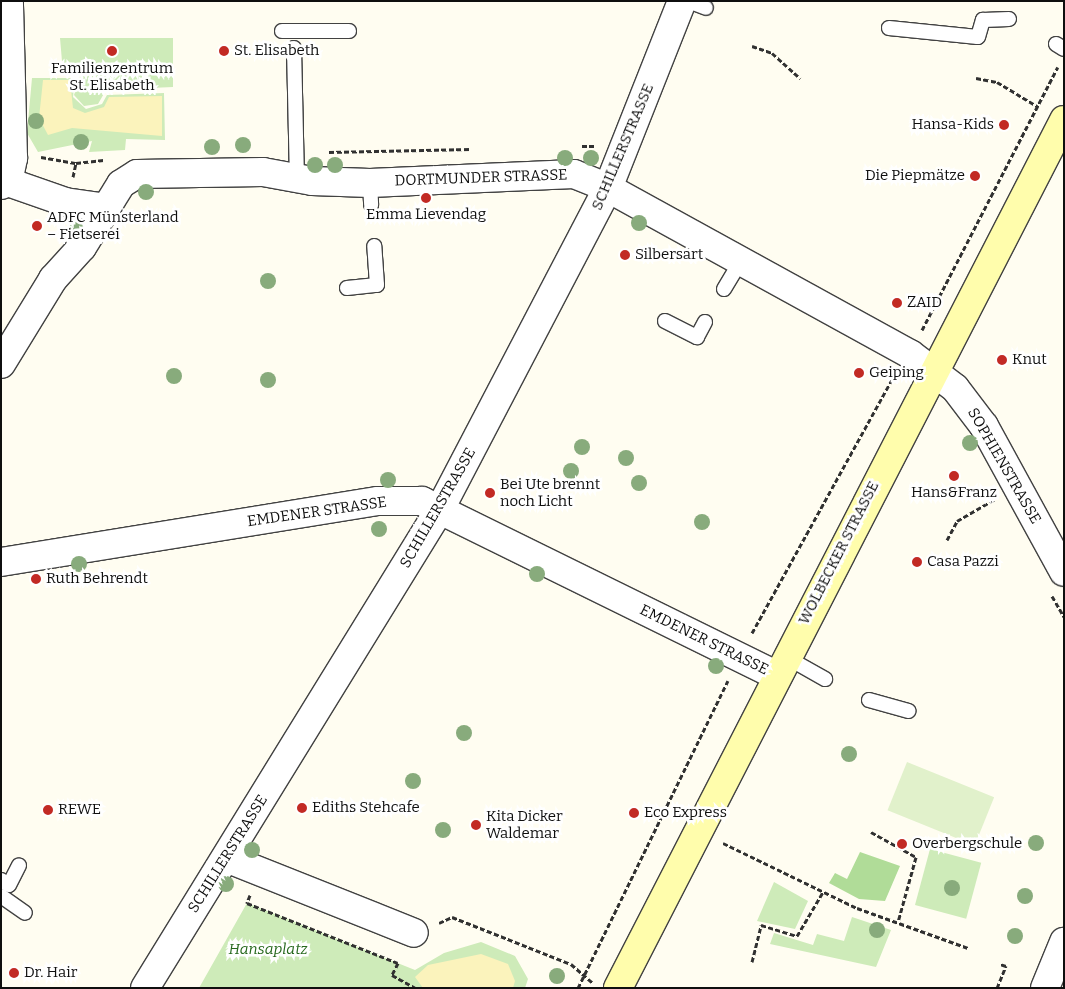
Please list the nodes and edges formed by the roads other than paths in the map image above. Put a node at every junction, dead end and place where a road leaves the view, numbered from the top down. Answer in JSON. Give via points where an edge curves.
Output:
{"nodes":[{"id":1,"x":9,"y":1,"type":"edge"},
{"id":2,"x":688,"y":1,"type":"edge"},
{"id":3,"x":694,"y":5,"type":"edge"},
{"id":4,"x":1009,"y":19,"type":"dead end"},
{"id":5,"x":889,"y":28,"type":"dead end"},
{"id":6,"x":282,"y":31,"type":"dead end"},
{"id":7,"x":349,"y":31,"type":"dead end"},
{"id":8,"x":294,"y":48,"type":"dead end"},
{"id":9,"x":1064,"y":120,"type":"edge"},
{"id":10,"x":298,"y":179,"type":"junction"},
{"id":11,"x":4,"y":184,"type":"edge"},
{"id":12,"x":608,"y":188,"type":"junction"},
{"id":13,"x":106,"y":208,"type":"junction"},
{"id":14,"x":374,"y":246,"type":"dead end"},
{"id":15,"x":740,"y":262,"type":"junction"},
{"id":16,"x":347,"y":288,"type":"dead end"},
{"id":17,"x":724,"y":288,"type":"dead end"},
{"id":18,"x":665,"y":321,"type":"dead end"},
{"id":19,"x":705,"y":322,"type":"dead end"},
{"id":20,"x":1,"y":364,"type":"edge"},
{"id":21,"x":932,"y":371,"type":"junction"},
{"id":22,"x":440,"y":509,"type":"junction"},
{"id":23,"x":1,"y":562,"type":"edge"},
{"id":24,"x":1064,"y":572,"type":"edge"},
{"id":25,"x":781,"y":666,"type":"junction"},
{"id":26,"x":825,"y":679,"type":"dead end"},
{"id":27,"x":869,"y":700,"type":"dead end"},
{"id":28,"x":909,"y":711,"type":"dead end"},
{"id":29,"x":226,"y":858,"type":"junction"},
{"id":30,"x":19,"y":865,"type":"dead end"},
{"id":31,"x":1,"y":880,"type":"edge"},
{"id":32,"x":1,"y":896,"type":"edge"},
{"id":33,"x":25,"y":913,"type":"dead end"},
{"id":34,"x":414,"y":933,"type":"road end"},
{"id":35,"x":1064,"y":942,"type":"edge"},
{"id":36,"x":608,"y":986,"type":"edge"},
{"id":37,"x":145,"y":988,"type":"edge"},
{"id":38,"x":1045,"y":988,"type":"edge"}],
"edges":[{"from":1,"to":11,"type":"street","via":[[13,158]]},
{"from":2,"to":3,"type":"lane"},
{"from":3,"to":12,"type":"street","name":"SCHILLERSTRASSE"},
{"from":4,"to":5,"type":"lane","via":[[983,20],[978,36]]},
{"from":6,"to":7,"type":"lane"},
{"from":8,"to":10,"type":"lane"},
{"from":9,"to":21,"type":"main road","name":"WOLBECKER STRASSE"},
{"from":10,"to":12,"type":"street","name":"DORTMUNDER STRASSE","via":[[371,194],[574,174]]},
{"from":10,"to":13,"type":"street","name":"DORTMUNDER STRASSE","via":[[263,172],[137,174],[128,177]]},
{"from":11,"to":13,"type":"street","via":[[72,204]]},
{"from":12,"to":15,"type":"street","name":"DORTMUNDER STRASSE"},
{"from":12,"to":22,"type":"street","name":"SCHILLERSTRASSE"},
{"from":13,"to":20,"type":"street","name":"DORTMUNDER STRASSE","via":[[82,247],[53,279]]},
{"from":14,"to":16,"type":"lane","via":[[377,285]]},
{"from":15,"to":17,"type":"lane"},
{"from":15,"to":21,"type":"street","name":"DORTMUNDER STRASSE","via":[[910,354]]},
{"from":18,"to":19,"type":"lane","via":[[697,337]]},
{"from":21,"to":24,"type":"street","name":"SOPHIENSTRASSE","via":[[955,388],[984,426]]},
{"from":21,"to":25,"type":"main road","name":"WOLBECKER STRASSE"},
{"from":22,"to":23,"type":"street","name":"EMDENER STRASSE","via":[[422,501],[378,500]]},
{"from":22,"to":25,"type":"street","name":"EMDENER STRASSE","via":[[740,658]]},
{"from":22,"to":29,"type":"street","name":"SCHILLERSTRASSE"},
{"from":25,"to":26,"type":"lane"},
{"from":25,"to":36,"type":"main road","name":"WOLBECKER STRASSE"},
{"from":27,"to":28,"type":"lane"},
{"from":29,"to":34,"type":"street"},
{"from":29,"to":37,"type":"street","name":"SCHILLERSTRASSE"},
{"from":30,"to":31,"type":"lane","via":[[8,885]]},
{"from":32,"to":33,"type":"lane"},
{"from":35,"to":38,"type":"street"}]}
